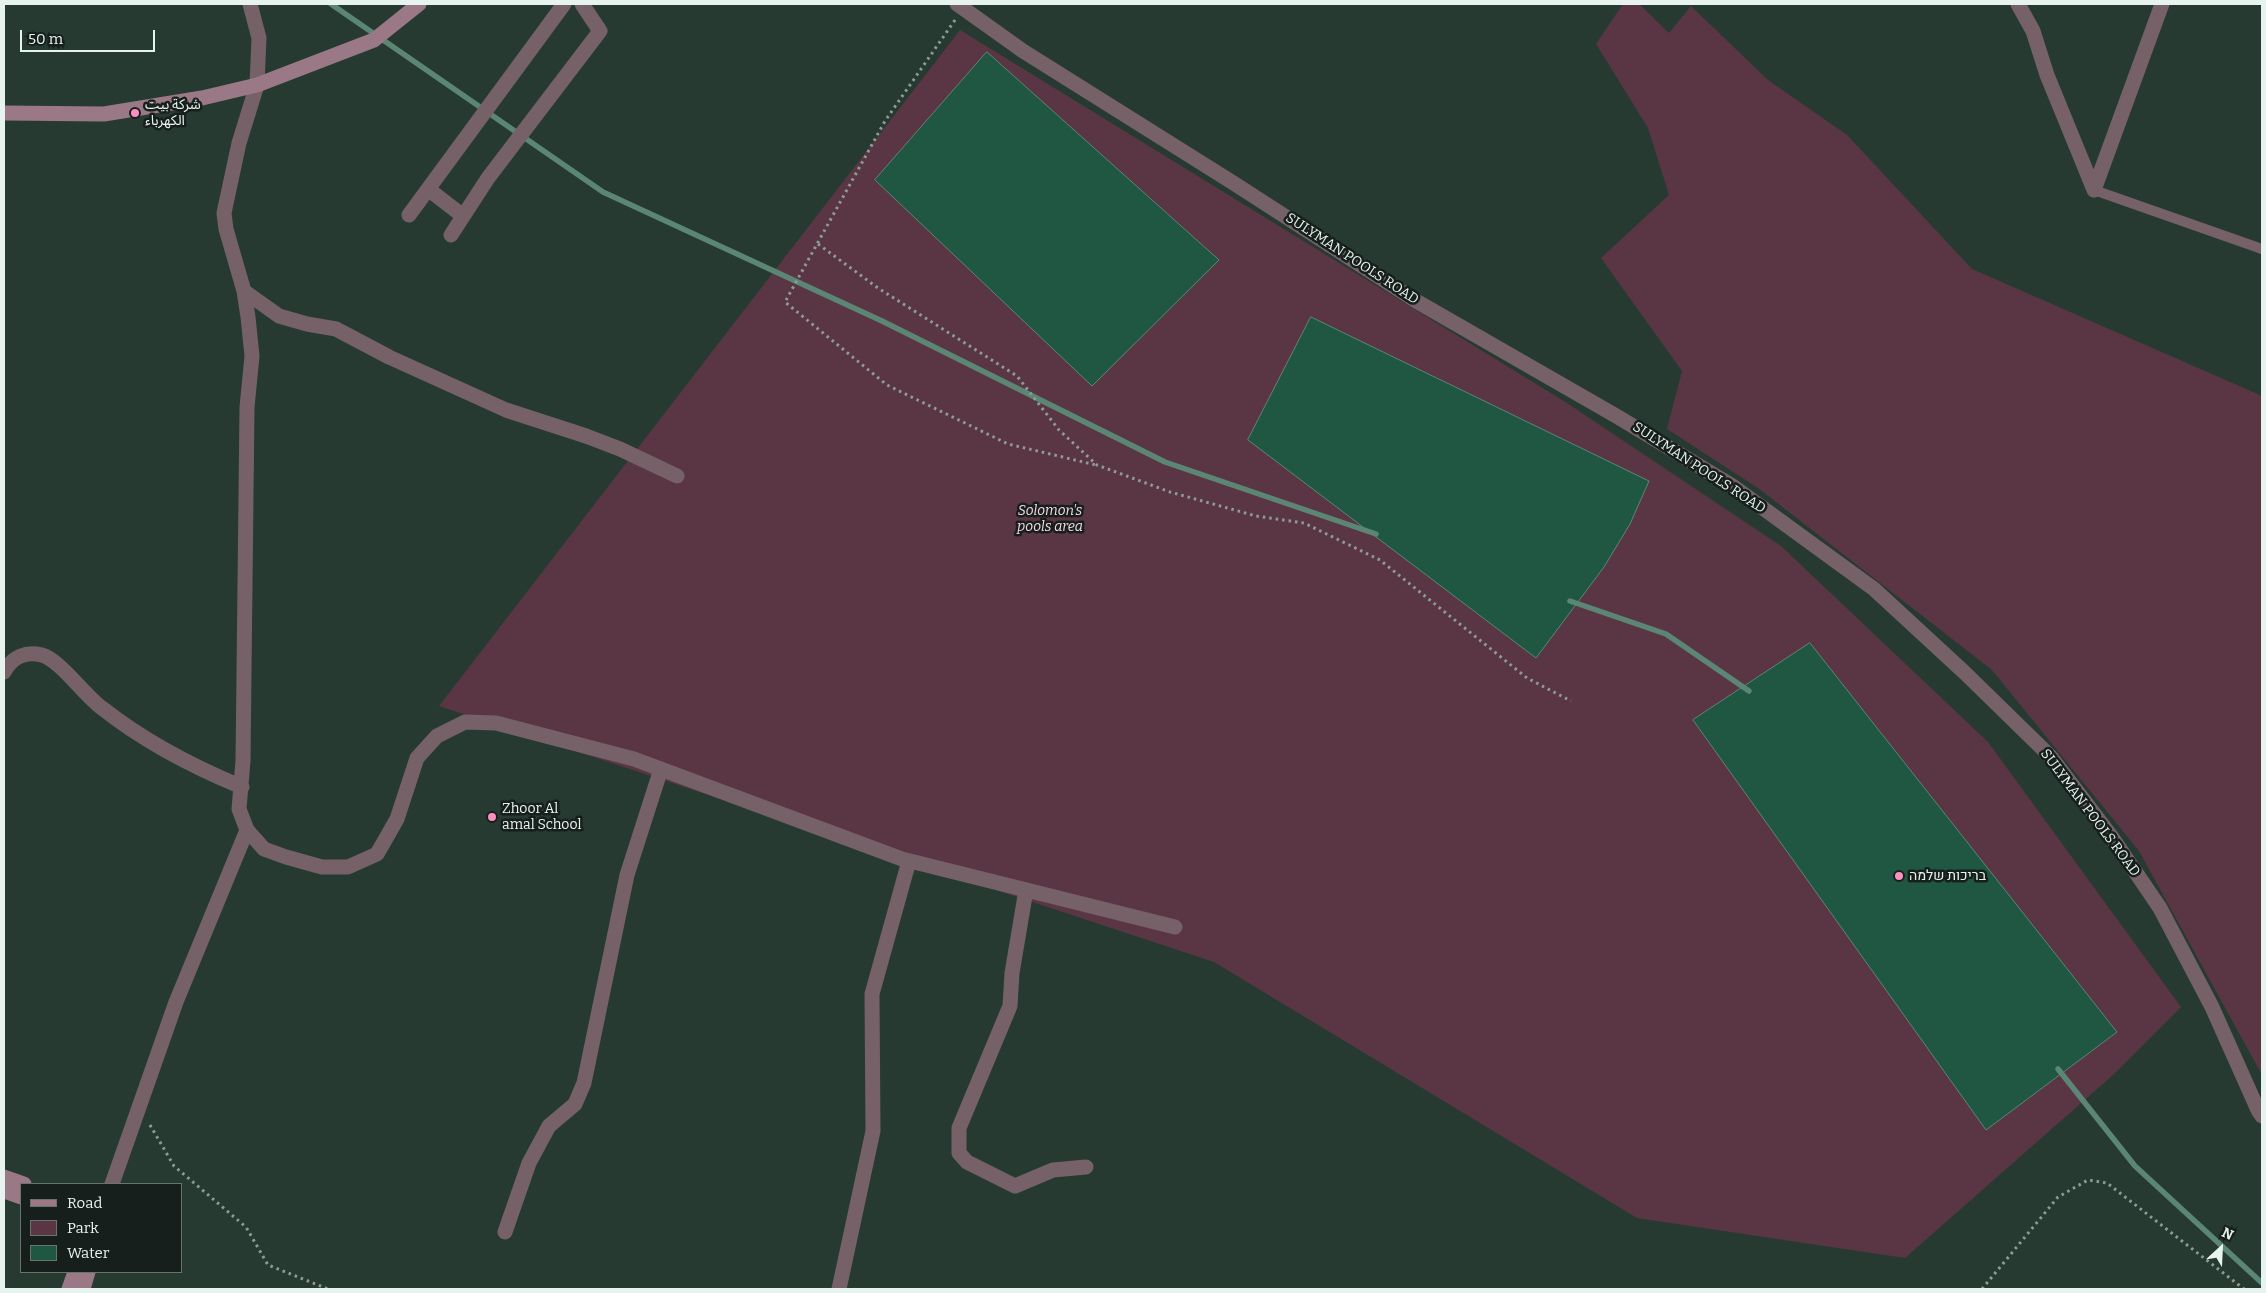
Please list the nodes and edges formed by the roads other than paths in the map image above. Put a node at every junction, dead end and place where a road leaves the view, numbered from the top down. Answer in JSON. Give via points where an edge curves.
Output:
{"nodes":[{"id":1,"x":250,"y":4,"type":"edge"},
{"id":2,"x":419,"y":4,"type":"edge"},
{"id":3,"x":564,"y":4,"type":"edge"},
{"id":4,"x":582,"y":4,"type":"edge"},
{"id":5,"x":2018,"y":4,"type":"edge"},
{"id":6,"x":2162,"y":4,"type":"edge"},
{"id":7,"x":962,"y":5,"type":"edge"},
{"id":8,"x":257,"y":85,"type":"junction"},
{"id":9,"x":4,"y":113,"type":"edge"},
{"id":10,"x":428,"y":189,"type":"junction"},
{"id":11,"x":2094,"y":190,"type":"junction"},
{"id":12,"x":410,"y":214,"type":"dead end"},
{"id":13,"x":463,"y":216,"type":"junction"},
{"id":14,"x":451,"y":234,"type":"dead end"},
{"id":15,"x":2262,"y":249,"type":"edge"},
{"id":16,"x":244,"y":292,"type":"junction"},
{"id":17,"x":677,"y":476,"type":"dead end"},
{"id":18,"x":4,"y":672,"type":"edge"},
{"id":19,"x":661,"y":769,"type":"junction"},
{"id":20,"x":242,"y":787,"type":"junction"},
{"id":21,"x":247,"y":830,"type":"junction"},
{"id":22,"x":909,"y":861,"type":"junction"},
{"id":23,"x":1026,"y":890,"type":"junction"},
{"id":24,"x":1175,"y":927,"type":"dead end"},
{"id":25,"x":2262,"y":1116,"type":"edge"},
{"id":26,"x":1086,"y":1167,"type":"dead end"},
{"id":27,"x":4,"y":1177,"type":"edge"},
{"id":28,"x":21,"y":1183,"type":"edge"},
{"id":29,"x":112,"y":1183,"type":"edge"},
{"id":30,"x":4,"y":1191,"type":"edge"},
{"id":31,"x":20,"y":1197,"type":"edge"},
{"id":32,"x":505,"y":1232,"type":"dead end"},
{"id":33,"x":75,"y":1273,"type":"edge"},
{"id":34,"x":88,"y":1273,"type":"edge"},
{"id":35,"x":69,"y":1289,"type":"edge"},
{"id":36,"x":83,"y":1289,"type":"edge"},
{"id":37,"x":839,"y":1289,"type":"edge"}],
"edges":[{"from":1,"to":8,"type":"street","via":[[259,38]]},
{"from":2,"to":8,"type":"main road","via":[[374,40]]},
{"from":3,"to":10,"type":"street"},
{"from":4,"to":13,"type":"street","via":[[600,31],[488,178]]},
{"from":5,"to":11,"type":"street","via":[[2033,31]]},
{"from":6,"to":11,"type":"street"},
{"from":7,"to":25,"type":"street","name":"SULYMAN POOLS ROAD","via":[[1022,51],[1416,301],[1618,416],[1734,487],[1874,589],[2051,757],[2111,836],[2160,908],[2212,1007]]},
{"from":8,"to":9,"type":"main road","via":[[202,98],[104,114]]},
{"from":8,"to":16,"type":"street","via":[[239,143],[224,213]]},
{"from":10,"to":12,"type":"street"},
{"from":10,"to":13,"type":"street"},
{"from":11,"to":15,"type":"lane"},
{"from":13,"to":14,"type":"street"},
{"from":16,"to":17,"type":"street","via":[[279,316],[336,329],[506,410],[620,448]]},
{"from":16,"to":20,"type":"street","via":[[252,356],[247,407]]},
{"from":18,"to":20,"type":"street","via":[[9,662],[20,656],[44,656],[55,662],[100,707],[132,730],[172,756]]},
{"from":19,"to":21,"type":"street","via":[[634,759],[496,724],[465,722],[437,736],[417,758],[396,819],[377,854],[364,861],[348,867],[313,865],[264,848]]},
{"from":19,"to":22,"type":"street"},
{"from":19,"to":32,"type":"street","via":[[627,875],[584,1083],[575,1104],[549,1126],[529,1162]]},
{"from":20,"to":21,"type":"street","via":[[239,809]]},
{"from":21,"to":29,"type":"street","via":[[176,1002]]},
{"from":22,"to":23,"type":"street"},
{"from":22,"to":37,"type":"street","via":[[872,994],[873,1131]]},
{"from":23,"to":24,"type":"street"},
{"from":23,"to":26,"type":"street","via":[[1012,973],[1010,1006],[959,1128],[959,1153],[967,1162],[1015,1186],[1053,1170]]},
{"from":27,"to":28,"type":"main road"},
{"from":30,"to":31,"type":"main road"},
{"from":33,"to":35,"type":"main road"},
{"from":34,"to":36,"type":"main road"}]}
